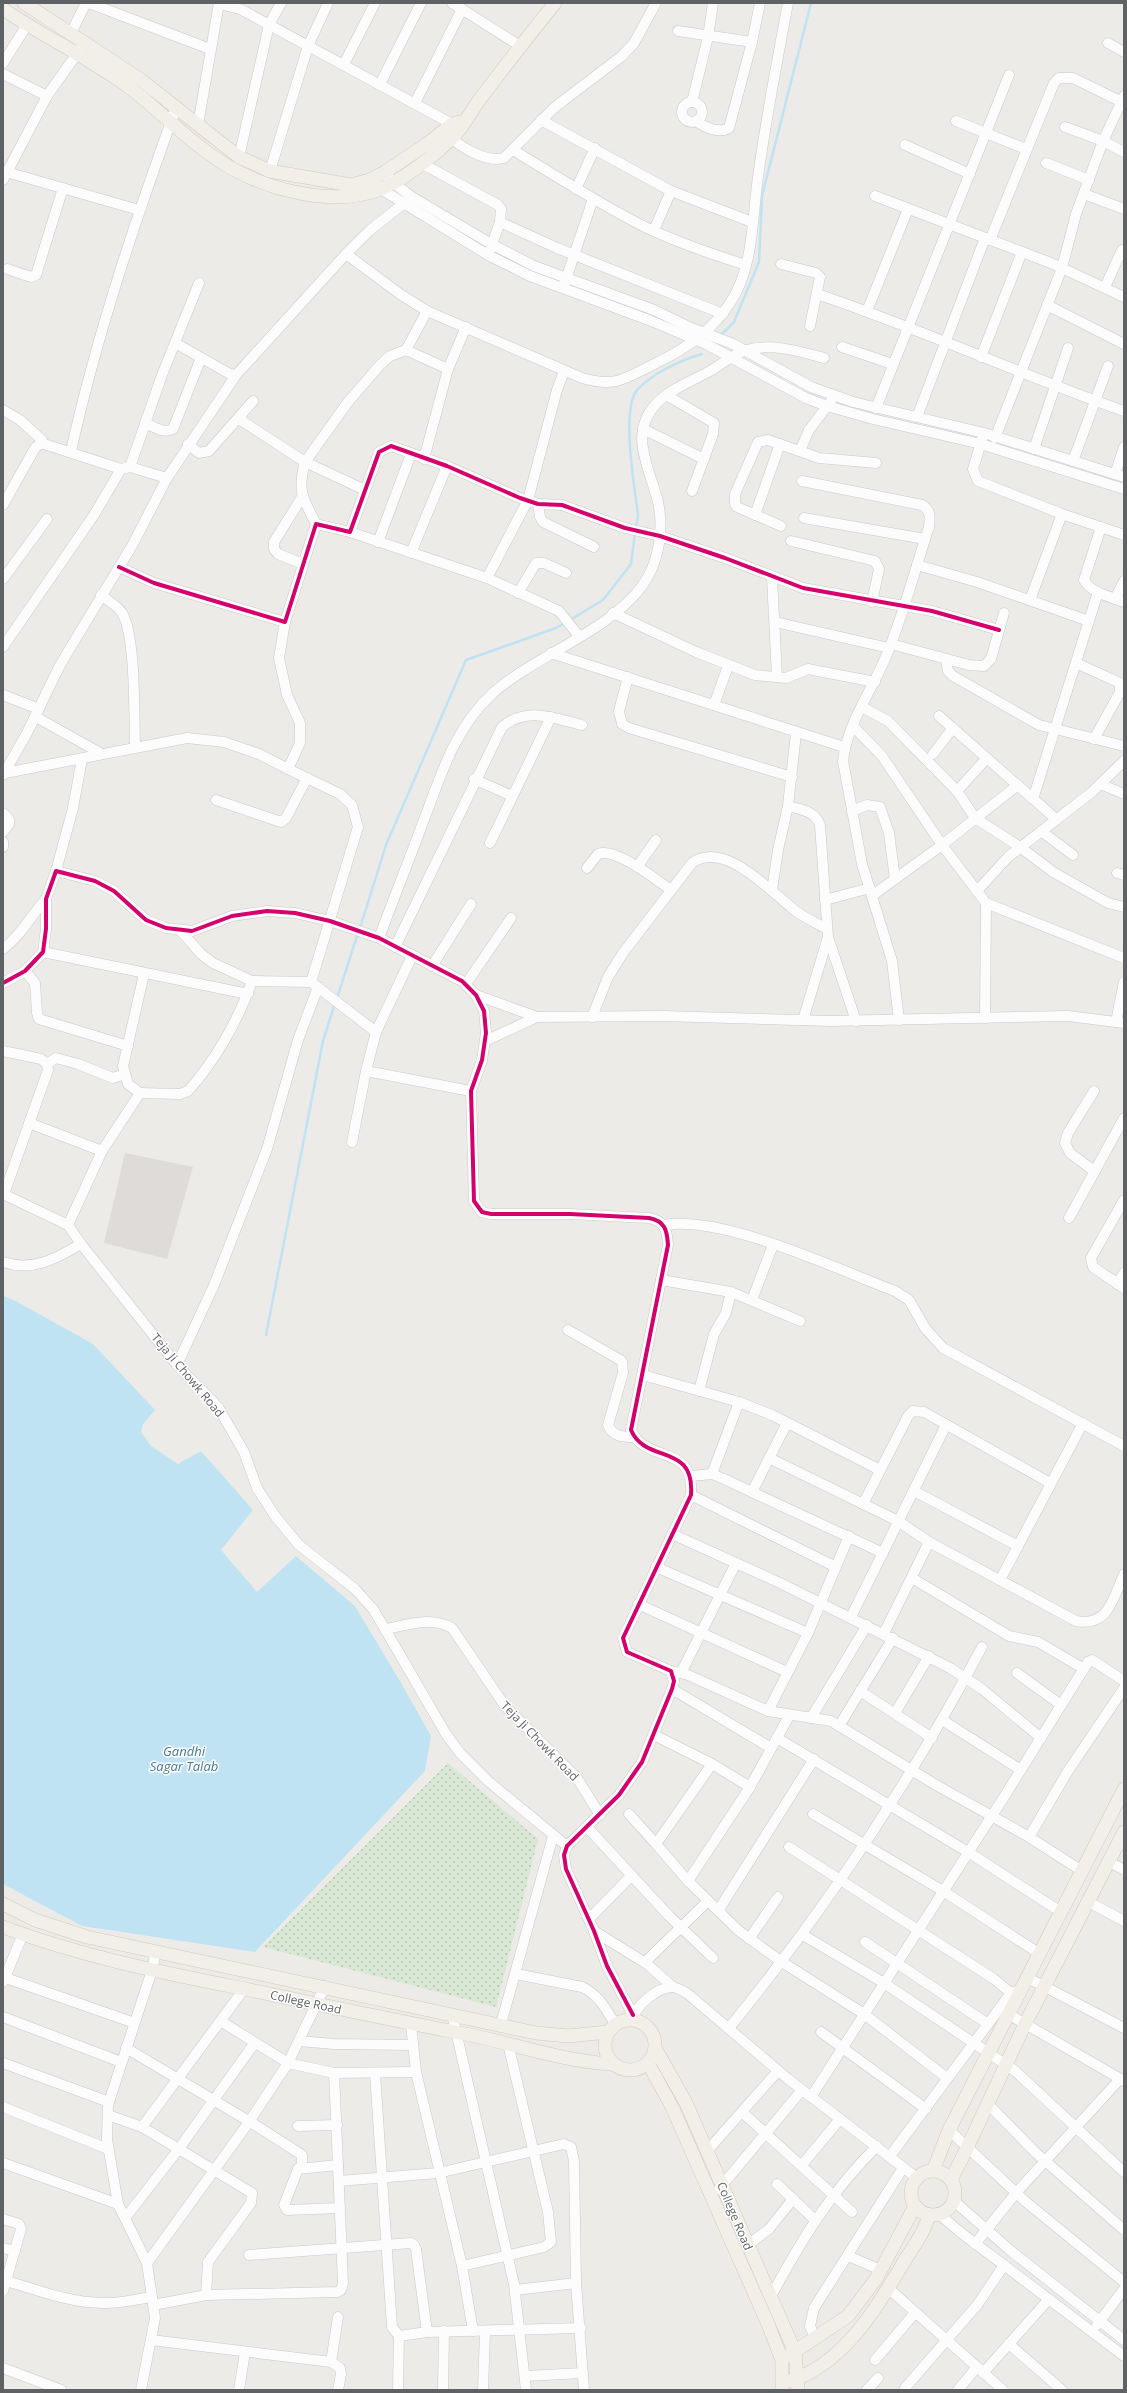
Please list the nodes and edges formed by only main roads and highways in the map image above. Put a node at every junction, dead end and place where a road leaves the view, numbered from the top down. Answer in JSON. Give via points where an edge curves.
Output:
{"nodes":[{"id":1,"x":555,"y":3,"type":"edge"},
{"id":2,"x":27,"y":4,"type":"edge"},
{"id":3,"x":3,"y":9,"type":"edge"},
{"id":4,"x":452,"y":129,"type":"junction"},
{"id":5,"x":389,"y":177,"type":"junction"},
{"id":6,"x":375,"y":185,"type":"junction"},
{"id":7,"x":1124,"y":1789,"type":"edge"},
{"id":8,"x":1124,"y":1832,"type":"edge"},
{"id":9,"x":3,"y":1904,"type":"edge"},
{"id":10,"x":3,"y":1927,"type":"edge"},
{"id":11,"x":612,"y":2028,"type":"junction"},
{"id":12,"x":655,"y":2048,"type":"junction"},
{"id":13,"x":648,"y":2063,"type":"junction"},
{"id":14,"x":612,"y":2064,"type":"junction"},
{"id":15,"x":933,"y":2171,"type":"junction"},
{"id":16,"x":951,"y":2180,"type":"junction"},
{"id":17,"x":915,"y":2206,"type":"junction"},
{"id":18,"x":934,"y":2214,"type":"junction"},
{"id":19,"x":795,"y":2352,"type":"junction"},
{"id":20,"x":782,"y":2360,"type":"junction"},
{"id":21,"x":782,"y":2387,"type":"edge"},
{"id":22,"x":798,"y":2387,"type":"edge"}],
"edges":[{"from":1,"to":4,"type":"main road"},
{"from":2,"to":6,"type":"main road","via":[[141,80],[239,157],[270,171],[351,186]]},
{"from":3,"to":6,"type":"main road","via":[[131,89],[170,124],[230,168],[259,182],[321,195],[351,197]]},
{"from":4,"to":5,"type":"main road"},
{"from":4,"to":5,"type":"main road","via":[[421,163]]},
{"from":5,"to":6,"type":"main road"},
{"from":7,"to":15,"type":"main road","via":[[1040,1954],[1020,1987],[949,2130]]},
{"from":8,"to":16,"type":"main road","via":[[1025,2024]]},
{"from":9,"to":11,"type":"main road","name":"College Road","via":[[35,1920],[87,1937],[552,2035]]},
{"from":10,"to":14,"type":"main road","name":"College Road","via":[[69,1951],[152,1970],[458,2032],[596,2063]]},
{"from":11,"to":12,"type":"main road","via":[[632,2017],[647,2027],[654,2036]]},
{"from":11,"to":14,"type":"main road","via":[[604,2049]]},
{"from":12,"to":13,"type":"main road"},
{"from":12,"to":19,"type":"main road","name":"College Road","via":[[686,2102]]},
{"from":13,"to":14,"type":"main road","via":[[639,2069],[627,2071]]},
{"from":13,"to":20,"type":"main road","name":"College Road","via":[[672,2107]]},
{"from":15,"to":16,"type":"main road"},
{"from":15,"to":17,"type":"main road","via":[[917,2178],[911,2190]]},
{"from":16,"to":18,"type":"main road","via":[[954,2186],[954,2201],[950,2207]]},
{"from":17,"to":18,"type":"main road"},
{"from":17,"to":19,"type":"main road","via":[[881,2270],[848,2316]]},
{"from":18,"to":22,"type":"main road","via":[[888,2288],[848,2342]]},
{"from":19,"to":20,"type":"main road"},
{"from":19,"to":22,"type":"main road","name":"College Road"},
{"from":20,"to":21,"type":"main road","name":"College Road"},
{"from":21,"to":22,"type":"main road"}]}
